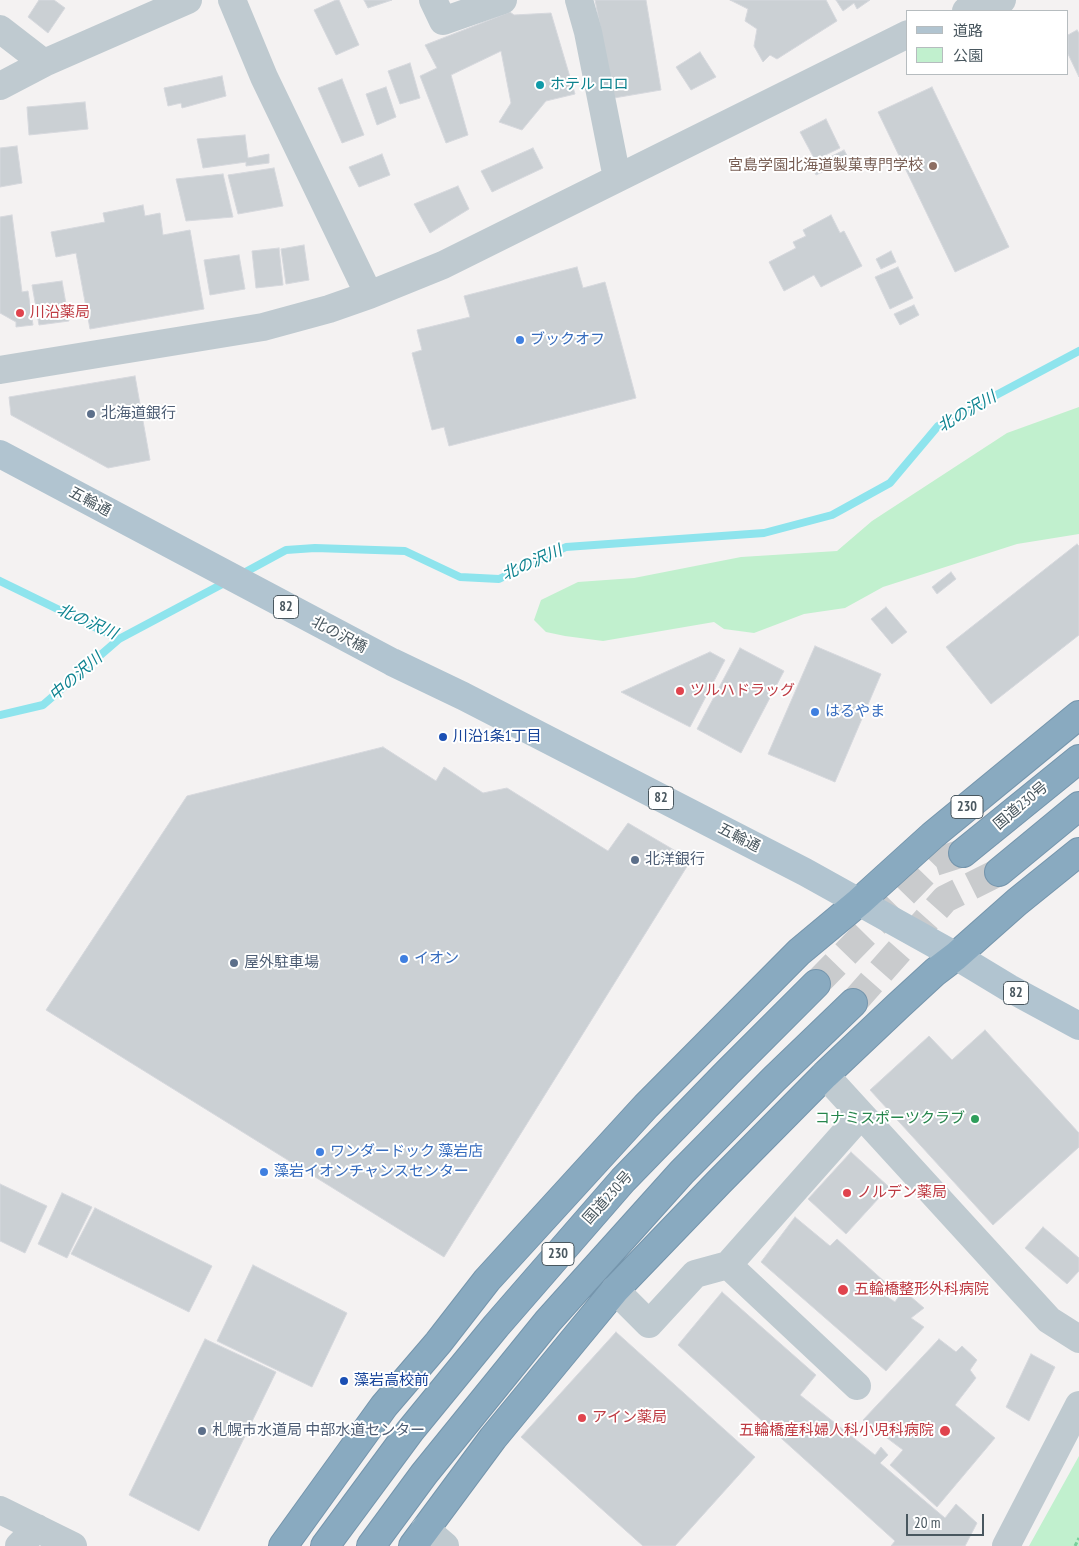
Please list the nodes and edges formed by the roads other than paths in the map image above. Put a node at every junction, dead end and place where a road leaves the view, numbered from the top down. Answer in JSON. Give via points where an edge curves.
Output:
{"nodes":[{"id":1,"x":188,"y":0,"type":"edge"},
{"id":2,"x":232,"y":0,"type":"edge"},
{"id":3,"x":433,"y":0,"type":"edge"},
{"id":4,"x":503,"y":0,"type":"edge"},
{"id":5,"x":579,"y":0,"type":"edge"},
{"id":6,"x":1002,"y":0,"type":"edge"},
{"id":7,"x":969,"y":10,"type":"edge"},
{"id":8,"x":0,"y":29,"type":"edge"},
{"id":9,"x":906,"y":35,"type":"edge"},
{"id":10,"x":44,"y":63,"type":"junction"},
{"id":11,"x":0,"y":86,"type":"edge"},
{"id":12,"x":617,"y":178,"type":"junction"},
{"id":13,"x":369,"y":295,"type":"junction"},
{"id":14,"x":0,"y":370,"type":"edge"},
{"id":15,"x":0,"y":454,"type":"edge"},
{"id":16,"x":180,"y":551,"type":"joint"},
{"id":17,"x":392,"y":662,"type":"joint"},
{"id":18,"x":1079,"y":715,"type":"edge"},
{"id":19,"x":1079,"y":759,"type":"edge"},
{"id":20,"x":1079,"y":806,"type":"edge"},
{"id":21,"x":1079,"y":852,"type":"edge"},
{"id":22,"x":964,"y":853,"type":"tunnel mouth"},
{"id":23,"x":999,"y":872,"type":"tunnel mouth"},
{"id":24,"x":859,"y":902,"type":"junction"},
{"id":25,"x":956,"y":956,"type":"junction"},
{"id":26,"x":816,"y":984,"type":"tunnel mouth"},
{"id":27,"x":852,"y":1003,"type":"tunnel mouth"},
{"id":28,"x":1079,"y":1026,"type":"edge"},
{"id":29,"x":825,"y":1075,"type":"junction"},
{"id":30,"x":861,"y":1115,"type":"junction"},
{"id":31,"x":728,"y":1265,"type":"junction"},
{"id":32,"x":615,"y":1290,"type":"junction"},
{"id":33,"x":1079,"y":1339,"type":"edge"},
{"id":34,"x":857,"y":1386,"type":"dead end"},
{"id":35,"x":1079,"y":1405,"type":"edge"},
{"id":36,"x":0,"y":1510,"type":"edge"},
{"id":37,"x":28,"y":1537,"type":"edge"},
{"id":38,"x":419,"y":1538,"type":"edge"},
{"id":39,"x":66,"y":1544,"type":"edge"},
{"id":40,"x":283,"y":1546,"type":"edge"},
{"id":41,"x":325,"y":1546,"type":"edge"},
{"id":42,"x":371,"y":1546,"type":"edge"},
{"id":43,"x":446,"y":1546,"type":"edge"},
{"id":44,"x":1006,"y":1546,"type":"edge"}],
"edges":[{"from":1,"to":10,"type":"street"},
{"from":2,"to":13,"type":"street","via":[[264,77]]},
{"from":3,"to":4,"type":"street","via":[[443,21]]},
{"from":5,"to":12,"type":"street"},
{"from":6,"to":7,"type":"street"},
{"from":8,"to":10,"type":"street"},
{"from":9,"to":12,"type":"street"},
{"from":10,"to":11,"type":"street"},
{"from":12,"to":13,"type":"street","via":[[443,265]]},
{"from":13,"to":14,"type":"street","via":[[263,327]]},
{"from":15,"to":16,"type":"main road","name":"五輪通","number":"82"},
{"from":16,"to":17,"type":"main road","name":"北の沢橋","number":"82"},
{"from":17,"to":24,"type":"main road","name":"五輪通","number":"82"},
{"from":18,"to":24,"type":"highway","number":"230","via":[[933,835]]},
{"from":19,"to":22,"type":"highway","name":"国道230号","number":"230"},
{"from":20,"to":23,"type":"highway"},
{"from":21,"to":25,"type":"highway"},
{"from":24,"to":25,"type":"main road","name":"五輪通","number":"82"},
{"from":24,"to":40,"type":"highway","via":[[800,952],[646,1106],[487,1280],[384,1406]]},
{"from":25,"to":28,"type":"main road","name":"五輪通","number":"82"},
{"from":25,"to":29,"type":"highway"},
{"from":26,"to":41,"type":"highway","name":"国道230号","number":"230","via":[[617,1187],[410,1431]]},
{"from":27,"to":42,"type":"highway","number":"230","via":[[682,1172],[548,1321],[424,1474]]},
{"from":29,"to":30,"type":"street"},
{"from":29,"to":32,"type":"highway"},
{"from":30,"to":31,"type":"street"},
{"from":30,"to":33,"type":"street","via":[[1049,1320]]},
{"from":31,"to":32,"type":"street","via":[[695,1274],[649,1324]]},
{"from":31,"to":34,"type":"street"},
{"from":32,"to":38,"type":"highway","via":[[493,1438]]},
{"from":35,"to":44,"type":"street"},
{"from":36,"to":37,"type":"street"},
{"from":37,"to":39,"type":"street"},
{"from":38,"to":43,"type":"street"}]}
